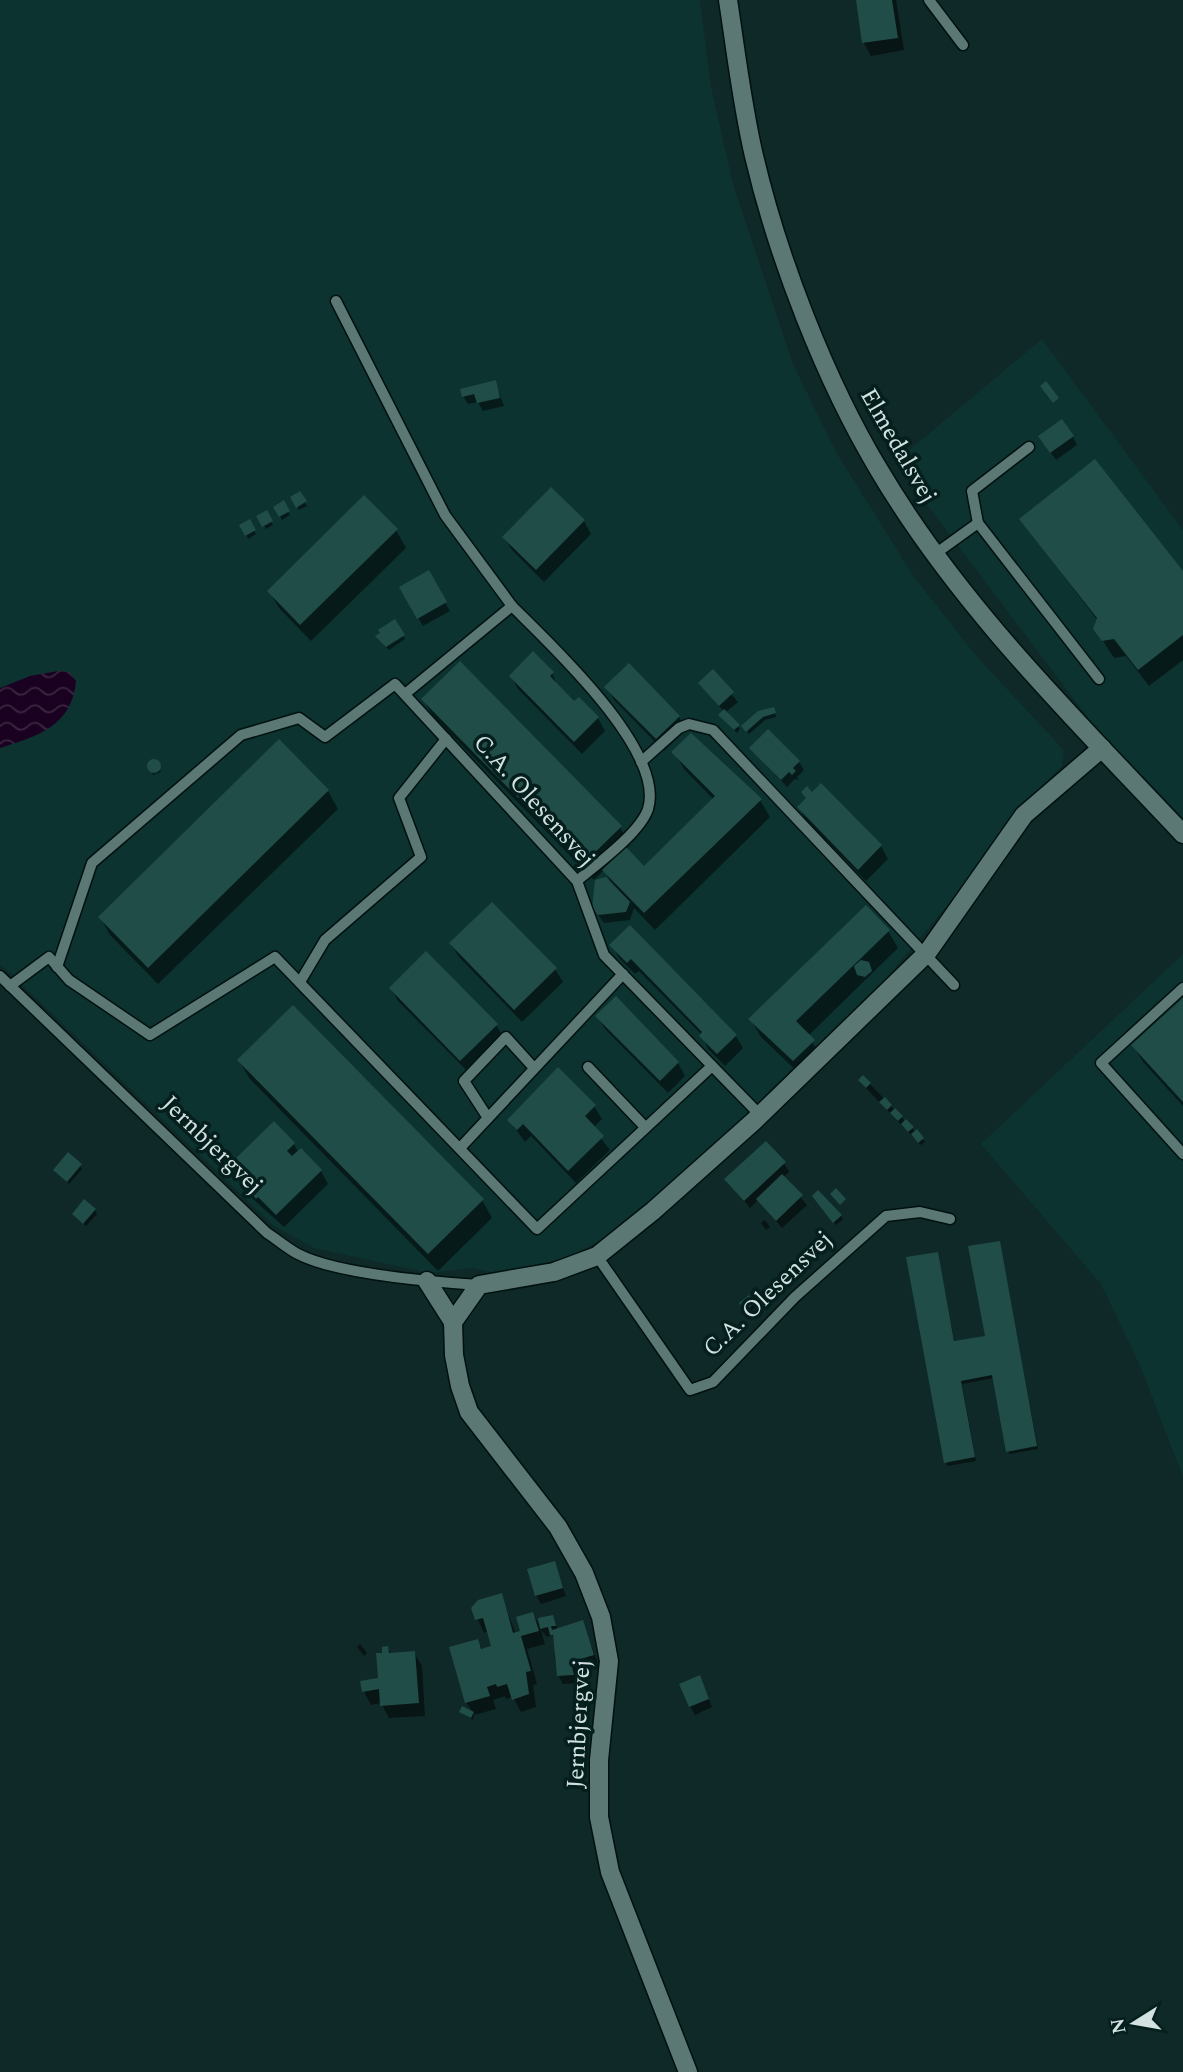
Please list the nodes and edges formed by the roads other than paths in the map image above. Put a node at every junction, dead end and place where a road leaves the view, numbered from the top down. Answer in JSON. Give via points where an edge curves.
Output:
{"nodes":[{"id":1,"x":728,"y":0,"type":"edge"},
{"id":2,"x":929,"y":0,"type":"edge"},
{"id":3,"x":963,"y":46,"type":"dead end"},
{"id":4,"x":336,"y":301,"type":"dead end"},
{"id":5,"x":1028,"y":447,"type":"dead end"},
{"id":6,"x":978,"y":523,"type":"junction"},
{"id":7,"x":935,"y":554,"type":"junction"},
{"id":8,"x":512,"y":606,"type":"junction"},
{"id":9,"x":1099,"y":679,"type":"dead end"},
{"id":10,"x":405,"y":694,"type":"junction"},
{"id":11,"x":446,"y":739,"type":"junction"},
{"id":12,"x":1102,"y":748,"type":"junction"},
{"id":13,"x":641,"y":762,"type":"junction"},
{"id":14,"x":1183,"y":834,"type":"edge"},
{"id":15,"x":577,"y":881,"type":"junction"},
{"id":16,"x":927,"y":953,"type":"junction"},
{"id":17,"x":57,"y":967,"type":"junction"},
{"id":18,"x":623,"y":974,"type":"junction"},
{"id":19,"x":0,"y":976,"type":"edge"},
{"id":20,"x":300,"y":982,"type":"junction"},
{"id":21,"x":10,"y":985,"type":"junction"},
{"id":22,"x":954,"y":985,"type":"dead end"},
{"id":23,"x":1183,"y":988,"type":"edge"},
{"id":24,"x":712,"y":1066,"type":"junction"},
{"id":25,"x":588,"y":1067,"type":"dead end"},
{"id":26,"x":534,"y":1069,"type":"junction"},
{"id":27,"x":760,"y":1115,"type":"junction"},
{"id":28,"x":488,"y":1118,"type":"junction"},
{"id":29,"x":645,"y":1127,"type":"junction"},
{"id":30,"x":460,"y":1148,"type":"junction"},
{"id":31,"x":1183,"y":1154,"type":"edge"},
{"id":32,"x":950,"y":1219,"type":"dead end"},
{"id":33,"x":597,"y":1256,"type":"junction"},
{"id":34,"x":426,"y":1281,"type":"junction"},
{"id":35,"x":479,"y":1285,"type":"junction"},
{"id":36,"x":453,"y":1322,"type":"junction"},
{"id":37,"x":688,"y":2072,"type":"edge"}],
"edges":[{"from":1,"to":7,"type":"street","name":"Elmedalsvej","via":[[754,156],[786,262],[830,374],[878,470]]},
{"from":2,"to":3,"type":"lane"},
{"from":4,"to":8,"type":"lane","via":[[445,515]]},
{"from":5,"to":6,"type":"lane","via":[[972,491]]},
{"from":6,"to":7,"type":"lane"},
{"from":6,"to":9,"type":"lane"},
{"from":7,"to":12,"type":"street","name":"Elmedalsvej","via":[[996,634]]},
{"from":8,"to":10,"type":"lane"},
{"from":8,"to":13,"type":"lane","via":[[606,704]]},
{"from":10,"to":11,"type":"lane","name":"C.A. Olesensvej"},
{"from":10,"to":17,"type":"lane","name":"C.A. Olesensvej","via":[[395,684],[324,737],[299,718],[241,735],[92,863]]},
{"from":11,"to":15,"type":"lane","name":"C.A. Olesensvej"},
{"from":11,"to":20,"type":"lane","via":[[399,798],[421,857],[325,940]]},
{"from":12,"to":14,"type":"street","name":"Elmedalsvej"},
{"from":12,"to":16,"type":"street","via":[[1024,815]]},
{"from":13,"to":15,"type":"lane","via":[[650,792],[648,810],[631,833]]},
{"from":13,"to":16,"type":"lane","via":[[679,728],[690,724],[713,730]]},
{"from":15,"to":18,"type":"lane","name":"C.A. Olesensvej","via":[[604,955]]},
{"from":16,"to":22,"type":"lane"},
{"from":16,"to":27,"type":"street"},
{"from":17,"to":20,"type":"lane","via":[[150,1035],[275,957]]},
{"from":17,"to":21,"type":"lane","via":[[48,957]]},
{"from":18,"to":24,"type":"lane","name":"C.A. Olesensvej"},
{"from":18,"to":26,"type":"lane"},
{"from":19,"to":21,"type":"lane","name":"Jernbjergvej"},
{"from":20,"to":30,"type":"lane"},
{"from":21,"to":34,"type":"lane","name":"Jernbjergvej","via":[[267,1233],[300,1255],[328,1264]]},
{"from":23,"to":31,"type":"lane","via":[[1101,1063]]},
{"from":24,"to":27,"type":"lane","name":"C.A. Olesensvej"},
{"from":24,"to":29,"type":"lane"},
{"from":25,"to":29,"type":"lane"},
{"from":26,"to":28,"type":"lane"},
{"from":26,"to":28,"type":"lane","via":[[506,1037],[464,1081]]},
{"from":27,"to":33,"type":"street"},
{"from":28,"to":30,"type":"lane"},
{"from":29,"to":30,"type":"lane","via":[[537,1229]]},
{"from":32,"to":33,"type":"lane","name":"C.A. Olesensvej","via":[[920,1212],[886,1216],[795,1297],[713,1382],[690,1390]]},
{"from":33,"to":35,"type":"street","via":[[554,1272]]},
{"from":34,"to":35,"type":"lane","name":"Jernbjergvej"},
{"from":34,"to":36,"type":"street"},
{"from":35,"to":36,"type":"street"},
{"from":36,"to":37,"type":"street","name":"Jernbjergvej","via":[[454,1355],[469,1412],[558,1527],[584,1573],[601,1617],[610,1661],[599,1760],[599,1816],[610,1872]]}]}
